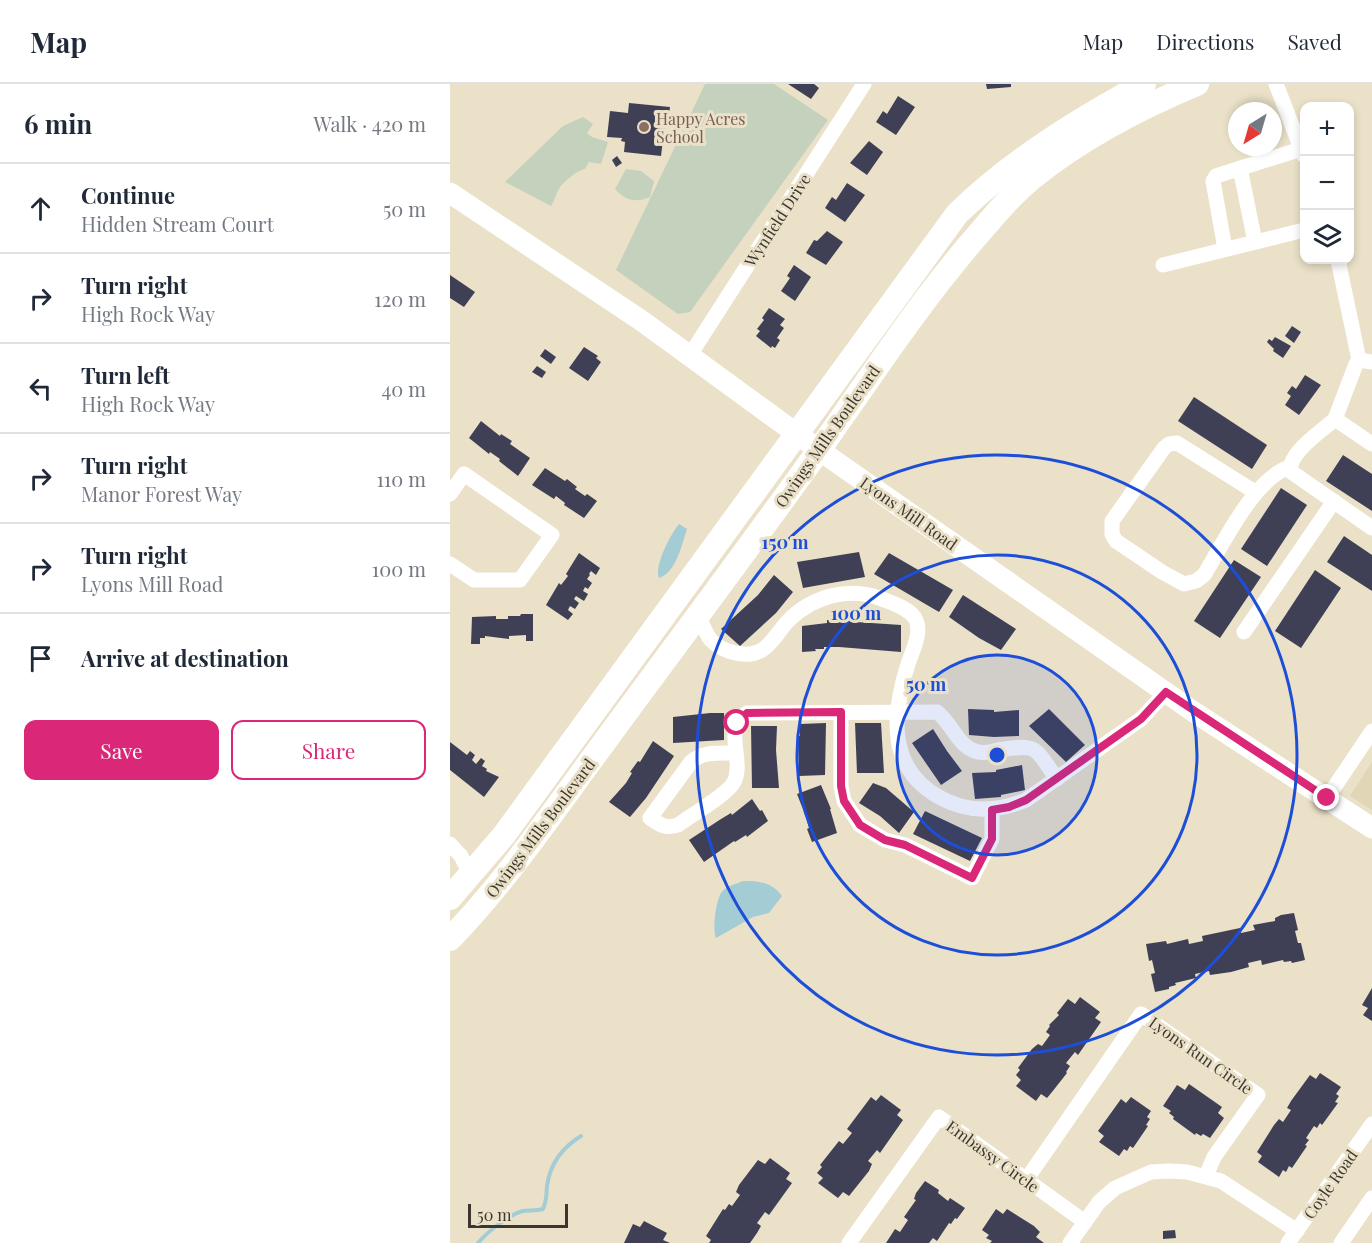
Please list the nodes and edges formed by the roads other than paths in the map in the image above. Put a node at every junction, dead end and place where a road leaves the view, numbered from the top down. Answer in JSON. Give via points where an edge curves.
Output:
{"nodes":[{"id":1,"x":864,"y":84,"type":"edge"},
{"id":2,"x":1144,"y":84,"type":"edge"},
{"id":3,"x":1197,"y":84,"type":"edge"},
{"id":4,"x":1276,"y":84,"type":"edge"},
{"id":5,"x":1300,"y":145,"type":"edge"},
{"id":6,"x":1300,"y":154,"type":"edge"},
{"id":7,"x":1240,"y":168,"type":"junction"},
{"id":8,"x":450,"y":193,"type":"edge"},
{"id":9,"x":1300,"y":231,"type":"edge"},
{"id":10,"x":1255,"y":242,"type":"junction"},
{"id":11,"x":1225,"y":249,"type":"junction"},
{"id":12,"x":1339,"y":264,"type":"edge"},
{"id":13,"x":1163,"y":265,"type":"dead end"},
{"id":14,"x":690,"y":355,"type":"junction"},
{"id":15,"x":1366,"y":361,"type":"edge"},
{"id":16,"x":1335,"y":419,"type":"junction"},
{"id":17,"x":797,"y":433,"type":"junction"},
{"id":18,"x":1372,"y":444,"type":"edge"},
{"id":19,"x":819,"y":450,"type":"junction"},
{"id":20,"x":1290,"y":467,"type":"junction"},
{"id":21,"x":1255,"y":492,"type":"junction"},
{"id":22,"x":450,"y":494,"type":"edge"},
{"id":23,"x":1334,"y":501,"type":"junction"},
{"id":24,"x":1372,"y":528,"type":"edge"},
{"id":25,"x":450,"y":564,"type":"edge"},
{"id":26,"x":698,"y":616,"type":"junction"},
{"id":27,"x":1244,"y":632,"type":"dead end"},
{"id":28,"x":1166,"y":692,"type":"junction"},
{"id":29,"x":899,"y":711,"type":"junction"},
{"id":30,"x":841,"y":712,"type":"junction"},
{"id":31,"x":1372,"y":731,"type":"edge"},
{"id":32,"x":735,"y":753,"type":"junction"},
{"id":33,"x":1057,"y":778,"type":"junction"},
{"id":34,"x":1327,"y":798,"type":"junction"},
{"id":35,"x":992,"y":810,"type":"junction"},
{"id":36,"x":1372,"y":828,"type":"edge"},
{"id":37,"x":450,"y":844,"type":"edge"},
{"id":38,"x":471,"y":876,"type":"junction"},
{"id":39,"x":450,"y":898,"type":"edge"},
{"id":40,"x":450,"y":939,"type":"edge"},
{"id":41,"x":1370,"y":1130,"type":"edge"},
{"id":42,"x":1206,"y":1176,"type":"junction"},
{"id":43,"x":1026,"y":1179,"type":"junction"},
{"id":44,"x":1372,"y":1198,"type":"edge"},
{"id":45,"x":1085,"y":1222,"type":"junction"},
{"id":46,"x":1292,"y":1237,"type":"edge"},
{"id":47,"x":849,"y":1243,"type":"edge"},
{"id":48,"x":1070,"y":1243,"type":"edge"},
{"id":49,"x":1341,"y":1243,"type":"edge"}],
"edges":[{"from":1,"to":14,"type":"street","name":"Wynfield Drive"},
{"from":2,"to":17,"type":"main road","name":"Owings Mills Boulevard","via":[[1097,109],[1016,164],[957,214]]},
{"from":3,"to":19,"type":"main road","name":"Owings Mills Boulevard","via":[[1105,128],[1033,178],[1002,207],[952,264]]},
{"from":4,"to":5,"type":"street"},
{"from":6,"to":7,"type":"street"},
{"from":7,"to":10,"type":"street"},
{"from":7,"to":11,"type":"street","via":[[1216,176],[1213,181]]},
{"from":8,"to":14,"type":"main road","name":"Lyons Mill Road"},
{"from":9,"to":10,"type":"street"},
{"from":10,"to":11,"type":"street"},
{"from":11,"to":13,"type":"street"},
{"from":12,"to":15,"type":"street"},
{"from":14,"to":17,"type":"main road","name":"Lyons Mill Road"},
{"from":15,"to":16,"type":"street"},
{"from":16,"to":18,"type":"street"},
{"from":16,"to":20,"type":"street","via":[[1295,454]]},
{"from":17,"to":19,"type":"main road","name":"Lyons Mill Road"},
{"from":17,"to":38,"type":"main road","name":"Owings Mills Boulevard"},
{"from":19,"to":26,"type":"main road","name":"Owings Mills Boulevard"},
{"from":19,"to":28,"type":"main road","name":"Lyons Mill Road"},
{"from":20,"to":21,"type":"street","via":[[1280,470]]},
{"from":20,"to":23,"type":"street","via":[[1290,471]]},
{"from":21,"to":21,"type":"street","via":[[1204,575],[1196,581],[1184,584],[1162,572],[1116,541],[1112,534],[1112,521],[1169,444],[1177,443]]},
{"from":22,"to":25,"type":"street","via":[[464,474],[552,535],[519,580],[474,580]]},
{"from":23,"to":24,"type":"street"},
{"from":23,"to":27,"type":"street"},
{"from":26,"to":29,"type":"street","via":[[716,645],[736,653],[753,653],[766,647],[789,620],[816,600],[856,594],[896,604],[916,620],[917,629]]},
{"from":26,"to":40,"type":"main road","name":"Owings Mills Boulevard","via":[[491,894]]},
{"from":28,"to":33,"type":"street","via":[[1141,719]]},
{"from":28,"to":34,"type":"main road","name":"Lyons Mill Road"},
{"from":29,"to":30,"type":"street"},
{"from":29,"to":33,"type":"street","via":[[937,712],[977,752],[1031,747]]},
{"from":29,"to":35,"type":"street","via":[[898,748],[912,776],[929,791],[959,806]]},
{"from":30,"to":32,"type":"street","via":[[747,713],[737,723]]},
{"from":30,"to":35,"type":"street","via":[[844,801],[860,825],[871,833],[972,878],[992,839]]},
{"from":31,"to":34,"type":"street"},
{"from":32,"to":32,"type":"street","via":[[735,780],[728,790],[678,825],[669,828],[650,818],[697,756]]},
{"from":33,"to":35,"type":"street","via":[[1026,800]]},
{"from":34,"to":36,"type":"main road","name":"Lyons Mill Road"},
{"from":37,"to":38,"type":"street"},
{"from":38,"to":39,"type":"main road","name":"Owings Mills Boulevard"},
{"from":41,"to":46,"type":"street","name":"Coyle Road"},
{"from":42,"to":43,"type":"street","name":"Lyons Run Circle","via":[[1214,1157],[1258,1095],[1141,1014]]},
{"from":42,"to":45,"type":"street","via":[[1169,1171],[1134,1178],[1115,1188]]},
{"from":42,"to":46,"type":"street","via":[[1221,1181]]},
{"from":43,"to":45,"type":"street","name":"Embassy Circle"},
{"from":43,"to":47,"type":"street","name":"Embassy Circle","via":[[939,1117]]},
{"from":44,"to":49,"type":"street"},
{"from":45,"to":48,"type":"street"}]}
